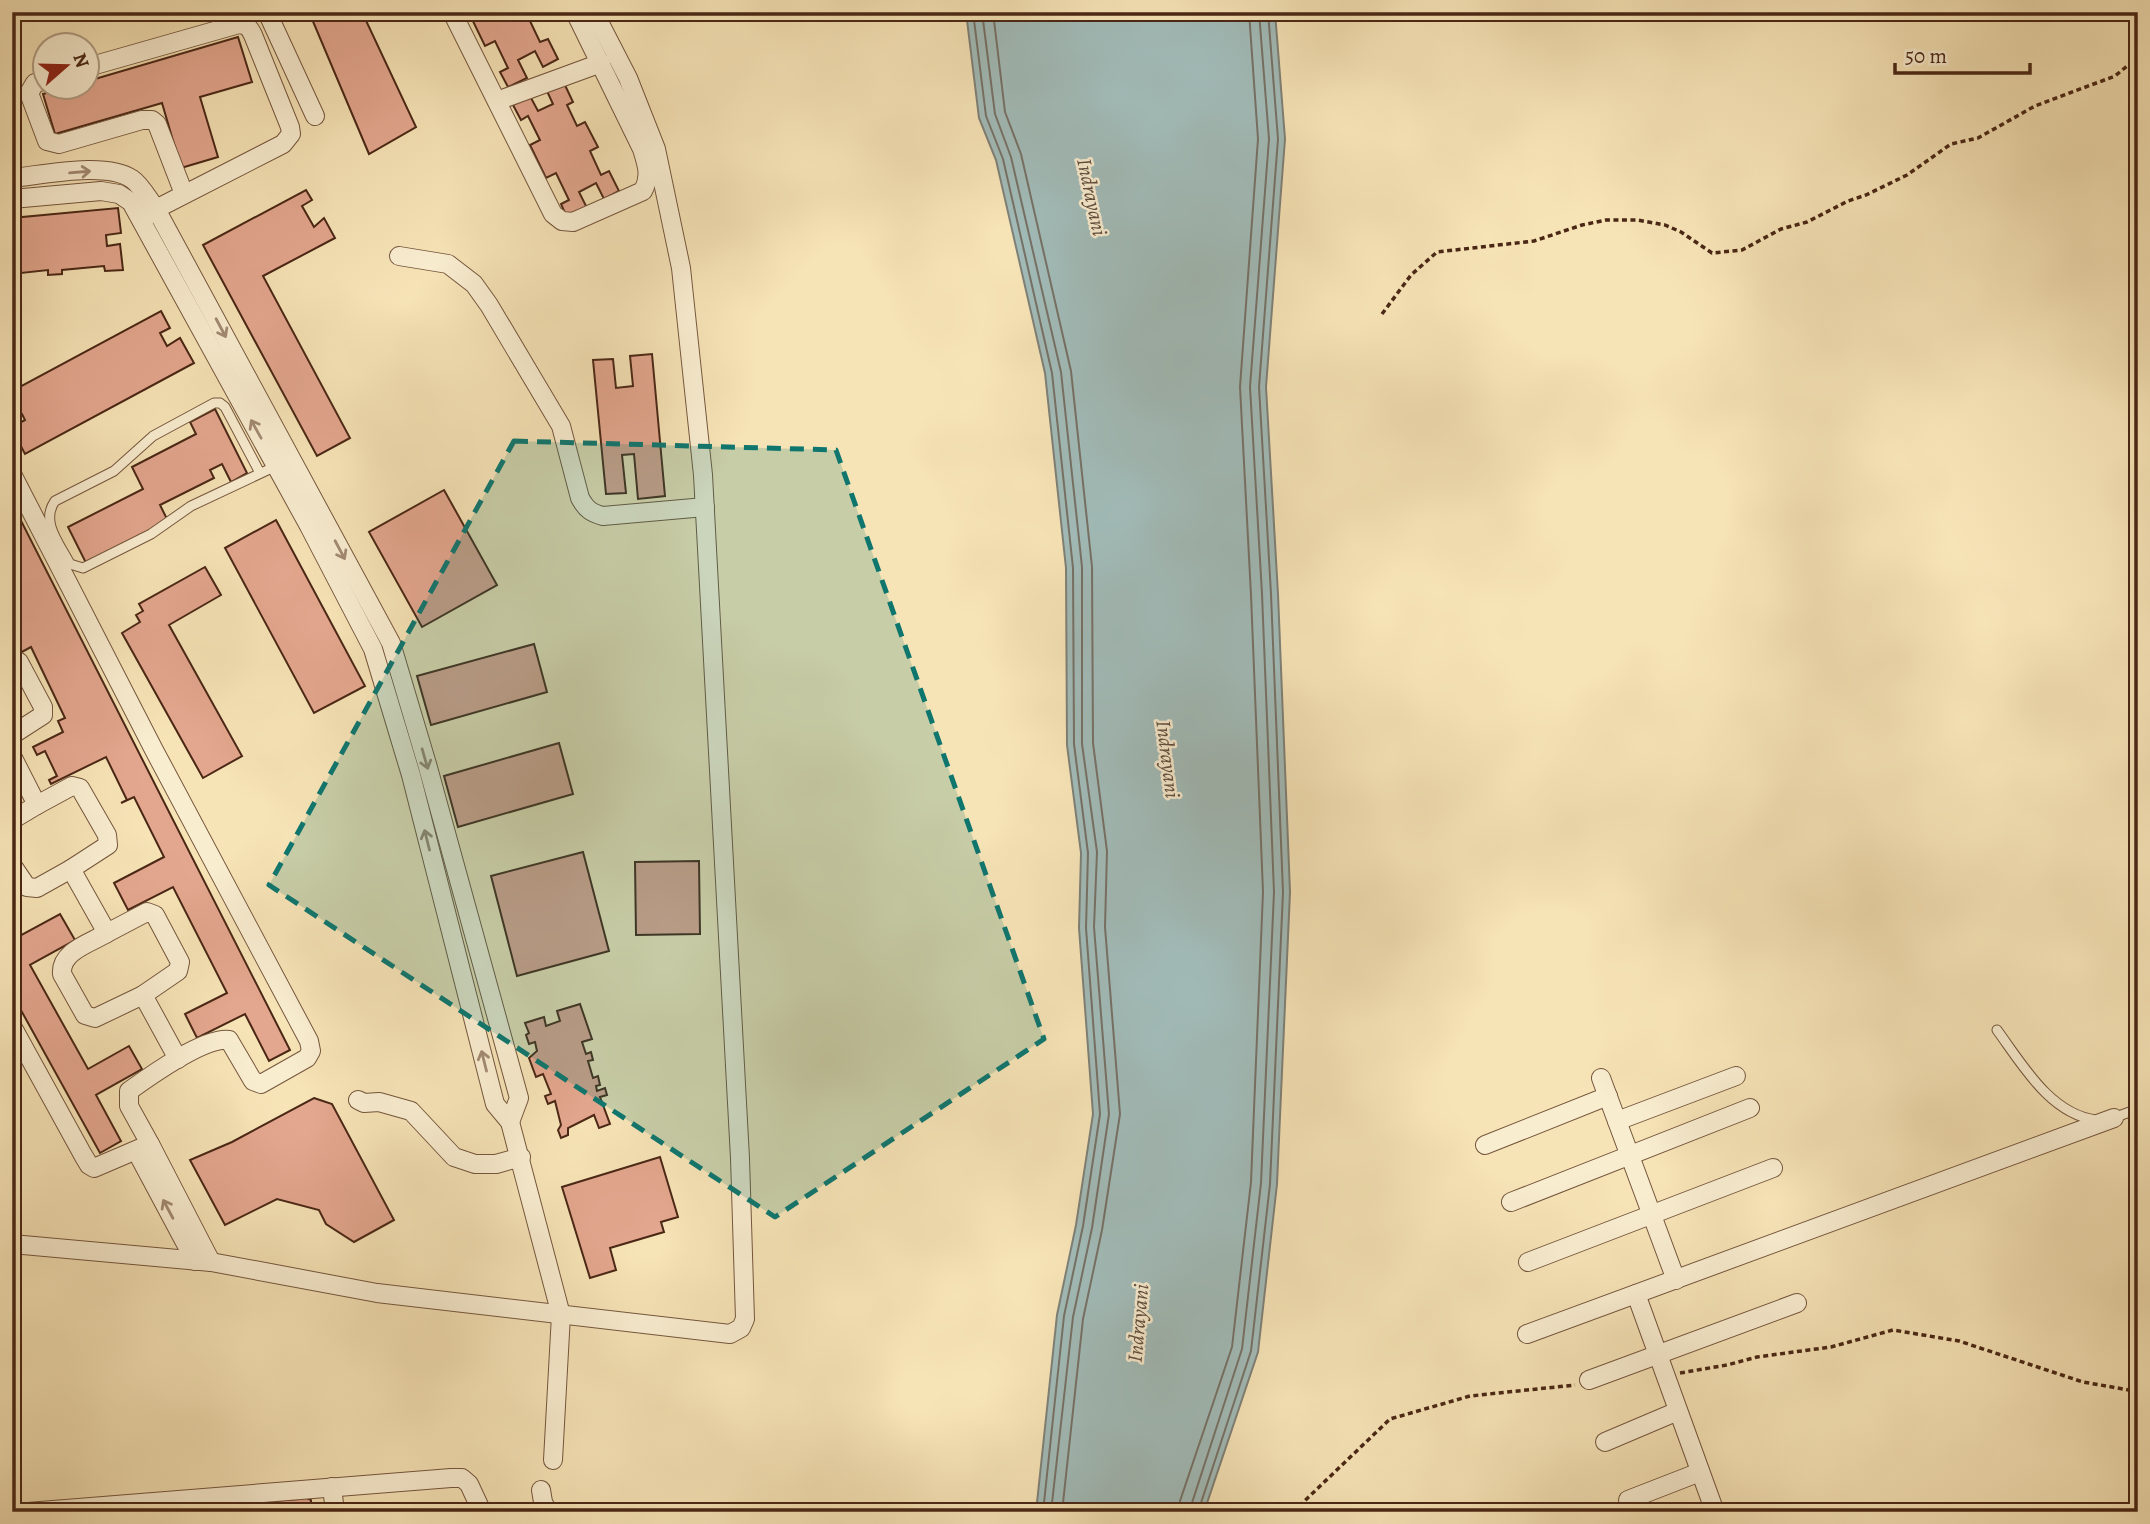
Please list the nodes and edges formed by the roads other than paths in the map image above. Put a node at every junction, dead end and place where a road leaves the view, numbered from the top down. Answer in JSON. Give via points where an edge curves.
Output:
{"nodes":[{"id":1,"x":267,"y":12,"type":"edge"},
{"id":2,"x":452,"y":12,"type":"edge"},
{"id":3,"x":575,"y":12,"type":"edge"},
{"id":4,"x":594,"y":12,"type":"edge"},
{"id":5,"x":102,"y":63,"type":"edge"},
{"id":6,"x":601,"y":63,"type":"junction"},
{"id":7,"x":32,"y":102,"type":"edge"},
{"id":8,"x":497,"y":102,"type":"junction"},
{"id":9,"x":315,"y":116,"type":"dead end"},
{"id":10,"x":12,"y":178,"type":"edge"},
{"id":11,"x":184,"y":194,"type":"junction"},
{"id":12,"x":12,"y":199,"type":"edge"},
{"id":13,"x":156,"y":209,"type":"junction"},
{"id":14,"x":142,"y":221,"type":"junction"},
{"id":15,"x":399,"y":257,"type":"dead end"},
{"id":16,"x":268,"y":470,"type":"junction"},
{"id":17,"x":12,"y":474,"type":"edge"},
{"id":18,"x":705,"y":507,"type":"junction"},
{"id":19,"x":316,"y":521,"type":"junction"},
{"id":20,"x":12,"y":657,"type":"edge"},
{"id":21,"x":407,"y":696,"type":"junction"},
{"id":22,"x":388,"y":699,"type":"junction"},
{"id":23,"x":12,"y":735,"type":"edge"},
{"id":24,"x":12,"y":756,"type":"edge"},
{"id":25,"x":37,"y":805,"type":"junction"},
{"id":26,"x":12,"y":820,"type":"edge"},
{"id":27,"x":12,"y":865,"type":"edge"},
{"id":28,"x":71,"y":869,"type":"junction"},
{"id":29,"x":107,"y":933,"type":"junction"},
{"id":30,"x":487,"y":984,"type":"junction"},
{"id":31,"x":466,"y":989,"type":"junction"},
{"id":32,"x":143,"y":995,"type":"junction"},
{"id":33,"x":12,"y":1026,"type":"edge"},
{"id":34,"x":1997,"y":1030,"type":"dead end"},
{"id":35,"x":178,"y":1059,"type":"junction"},
{"id":36,"x":1736,"y":1076,"type":"dead end"},
{"id":37,"x":1601,"y":1078,"type":"dead end"},
{"id":38,"x":1608,"y":1096,"type":"junction"},
{"id":39,"x":358,"y":1100,"type":"dead end"},
{"id":40,"x":1750,"y":1108,"type":"dead end"},
{"id":41,"x":2138,"y":1109,"type":"edge"},
{"id":42,"x":2114,"y":1118,"type":"junction"},
{"id":43,"x":1617,"y":1121,"type":"junction"},
{"id":44,"x":510,"y":1122,"type":"junction"},
{"id":45,"x":1485,"y":1145,"type":"dead end"},
{"id":46,"x":145,"y":1151,"type":"junction"},
{"id":47,"x":1630,"y":1155,"type":"junction"},
{"id":48,"x":521,"y":1157,"type":"junction"},
{"id":49,"x":1773,"y":1168,"type":"dead end"},
{"id":50,"x":1511,"y":1202,"type":"dead end"},
{"id":51,"x":1652,"y":1214,"type":"junction"},
{"id":52,"x":12,"y":1244,"type":"edge"},
{"id":53,"x":203,"y":1261,"type":"junction"},
{"id":54,"x":1528,"y":1262,"type":"dead end"},
{"id":55,"x":1676,"y":1280,"type":"junction"},
{"id":56,"x":1636,"y":1294,"type":"junction"},
{"id":57,"x":1797,"y":1303,"type":"dead end"},
{"id":58,"x":561,"y":1314,"type":"junction"},
{"id":59,"x":1527,"y":1334,"type":"dead end"},
{"id":60,"x":1658,"y":1355,"type":"junction"},
{"id":61,"x":1588,"y":1382,"type":"road end"},
{"id":62,"x":1678,"y":1411,"type":"junction"},
{"id":63,"x":1605,"y":1442,"type":"dead end"},
{"id":64,"x":553,"y":1460,"type":"dead end"},
{"id":65,"x":1700,"y":1472,"type":"junction"},
{"id":66,"x":332,"y":1488,"type":"junction"},
{"id":67,"x":541,"y":1490,"type":"dead end"},
{"id":68,"x":1628,"y":1500,"type":"dead end"},
{"id":69,"x":213,"y":1504,"type":"edge"},
{"id":70,"x":28,"y":1512,"type":"edge"},
{"id":71,"x":335,"y":1512,"type":"edge"},
{"id":72,"x":482,"y":1512,"type":"edge"},
{"id":73,"x":548,"y":1512,"type":"edge"},
{"id":74,"x":1715,"y":1512,"type":"edge"}],
"edges":[{"from":1,"to":9,"type":"street"},
{"from":2,"to":8,"type":"street"},
{"from":3,"to":6,"type":"street"},
{"from":4,"to":18,"type":"street","via":[[628,78],[656,149],[681,268]]},
{"from":5,"to":11,"type":"street","via":[[239,24],[250,27],[291,134],[284,144]]},
{"from":6,"to":8,"type":"street"},
{"from":6,"to":8,"type":"street","via":[[642,149],[648,182],[643,191],[573,222],[553,214]]},
{"from":7,"to":11,"type":"street","via":[[47,141],[59,145],[152,120]]},
{"from":10,"to":13,"type":"street","one_way":true,"via":[[114,171],[133,179]]},
{"from":11,"to":13,"type":"street"},
{"from":12,"to":14,"type":"street","via":[[102,191],[131,202]]},
{"from":13,"to":14,"type":"street"},
{"from":13,"to":19,"type":"street","one_way":true},
{"from":16,"to":14,"type":"street","one_way":true},
{"from":15,"to":18,"type":"street","via":[[449,264],[474,284],[561,426],[585,508],[603,516]]},
{"from":16,"to":16,"type":"lane","via":[[191,506],[151,534],[83,568],[70,564],[48,522],[55,501],[114,471],[153,436],[215,403],[225,407]]},
{"from":16,"to":19,"type":"street"},
{"from":17,"to":35,"type":"street","via":[[311,1051],[307,1058],[261,1084],[253,1081],[229,1040],[219,1039]]},
{"from":18,"to":58,"type":"street","via":[[746,1319],[730,1334]]},
{"from":19,"to":21,"type":"street","one_way":true,"via":[[391,643]]},
{"from":19,"to":22,"type":"street","via":[[373,649]]},
{"from":20,"to":23,"type":"street","via":[[43,707],[43,715]]},
{"from":21,"to":22,"type":"street"},
{"from":21,"to":30,"type":"street","one_way":true},
{"from":31,"to":22,"type":"street","one_way":true},
{"from":24,"to":25,"type":"street"},
{"from":25,"to":26,"type":"street"},
{"from":25,"to":28,"type":"street","via":[[72,786],[80,788],[107,835],[108,845]]},
{"from":27,"to":28,"type":"street","via":[[27,887],[37,888]]},
{"from":28,"to":29,"type":"street"},
{"from":29,"to":32,"type":"street","via":[[147,912],[155,915],[180,962],[178,971]]},
{"from":29,"to":32,"type":"street","via":[[66,957],[61,966],[85,1015],[95,1018]]},
{"from":30,"to":31,"type":"street"},
{"from":30,"to":44,"type":"street","via":[[519,1098]]},
{"from":44,"to":31,"type":"street","one_way":true,"via":[[495,1104]]},
{"from":32,"to":35,"type":"street"},
{"from":33,"to":46,"type":"street","via":[[89,1165],[100,1167]]},
{"from":34,"to":42,"type":"lane","via":[[2038,1085],[2066,1110],[2084,1119]]},
{"from":35,"to":46,"type":"street","via":[[129,1091],[129,1106]]},
{"from":36,"to":43,"type":"street"},
{"from":37,"to":38,"type":"street"},
{"from":38,"to":43,"type":"street"},
{"from":38,"to":45,"type":"street"},
{"from":39,"to":48,"type":"street","via":[[411,1111],[454,1157],[496,1164]]},
{"from":40,"to":47,"type":"street"},
{"from":41,"to":42,"type":"lane"},
{"from":42,"to":55,"type":"street"},
{"from":43,"to":47,"type":"street"},
{"from":44,"to":48,"type":"street"},
{"from":46,"to":53,"type":"street"},
{"from":47,"to":50,"type":"street"},
{"from":47,"to":51,"type":"street"},
{"from":48,"to":58,"type":"street"},
{"from":49,"to":51,"type":"street"},
{"from":51,"to":54,"type":"street"},
{"from":51,"to":55,"type":"street"},
{"from":52,"to":53,"type":"street"},
{"from":53,"to":58,"type":"street","via":[[377,1293]]},
{"from":55,"to":56,"type":"street"},
{"from":56,"to":59,"type":"street"},
{"from":56,"to":60,"type":"street"},
{"from":57,"to":60,"type":"street"},
{"from":58,"to":64,"type":"street"},
{"from":60,"to":61,"type":"street"},
{"from":60,"to":62,"type":"street"},
{"from":62,"to":63,"type":"street"},
{"from":62,"to":65,"type":"street"},
{"from":65,"to":68,"type":"street"},
{"from":65,"to":74,"type":"street"},
{"from":66,"to":69,"type":"street"},
{"from":66,"to":71,"type":"street"},
{"from":66,"to":72,"type":"street","via":[[462,1478]]},
{"from":67,"to":73,"type":"street"},
{"from":69,"to":70,"type":"street"}]}
